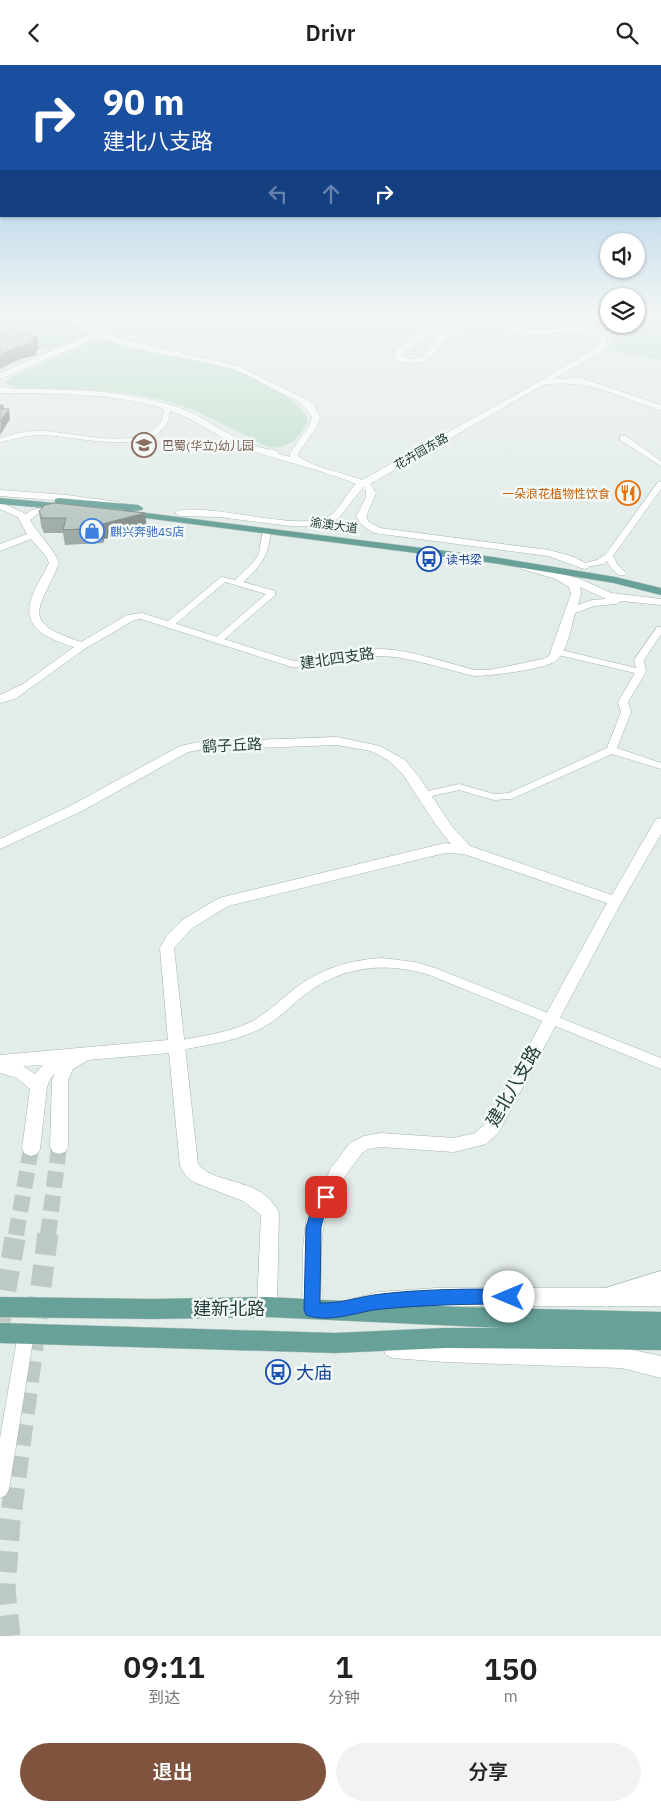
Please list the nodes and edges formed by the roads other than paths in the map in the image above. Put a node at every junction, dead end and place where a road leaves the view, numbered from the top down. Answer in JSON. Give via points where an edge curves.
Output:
{"nodes":[{"id":1,"x":274,"y":386,"type":"edge"},
{"id":2,"x":535,"y":386,"type":"edge"},
{"id":3,"x":599,"y":386,"type":"edge"},
{"id":4,"x":0,"y":390,"type":"edge"},
{"id":5,"x":12,"y":391,"type":"joint"},
{"id":6,"x":162,"y":405,"type":"junction"},
{"id":7,"x":661,"y":408,"type":"edge"},
{"id":8,"x":189,"y":415,"type":"junction"},
{"id":9,"x":167,"y":420,"type":"junction"},
{"id":10,"x":623,"y":438,"type":"dead end"},
{"id":11,"x":0,"y":440,"type":"edge"},
{"id":12,"x":295,"y":449,"type":"junction"},
{"id":13,"x":266,"y":453,"type":"junction"},
{"id":14,"x":661,"y":464,"type":"edge"},
{"id":15,"x":305,"y":465,"type":"junction"},
{"id":16,"x":363,"y":484,"type":"junction"},
{"id":17,"x":661,"y":484,"type":"edge"},
{"id":18,"x":658,"y":493,"type":"edge"},
{"id":19,"x":1,"y":500,"type":"edge"},
{"id":20,"x":54,"y":508,"type":"junction"},
{"id":21,"x":123,"y":510,"type":"junction"},
{"id":22,"x":180,"y":513,"type":"junction"},
{"id":23,"x":25,"y":519,"type":"junction"},
{"id":24,"x":266,"y":530,"type":"junction"},
{"id":25,"x":32,"y":535,"type":"junction"},
{"id":26,"x":0,"y":548,"type":"edge"},
{"id":27,"x":609,"y":556,"type":"junction"},
{"id":28,"x":514,"y":564,"type":"junction"},
{"id":29,"x":584,"y":566,"type":"junction"},
{"id":30,"x":622,"y":573,"type":"junction"},
{"id":31,"x":557,"y":575,"type":"junction"},
{"id":32,"x":236,"y":583,"type":"junction"},
{"id":33,"x":661,"y":583,"type":"edge"},
{"id":34,"x":661,"y":592,"type":"edge"},
{"id":35,"x":634,"y":600,"type":"junction"},
{"id":36,"x":661,"y":602,"type":"edge"},
{"id":37,"x":571,"y":611,"type":"junction"},
{"id":38,"x":170,"y":624,"type":"junction"},
{"id":39,"x":660,"y":629,"type":"edge"},
{"id":40,"x":218,"y":640,"type":"junction"},
{"id":41,"x":82,"y":645,"type":"junction"},
{"id":42,"x":557,"y":652,"type":"junction"},
{"id":43,"x":641,"y":672,"type":"junction"},
{"id":44,"x":0,"y":699,"type":"edge"},
{"id":45,"x":611,"y":750,"type":"junction"},
{"id":46,"x":661,"y":766,"type":"edge"},
{"id":47,"x":423,"y":795,"type":"junction"},
{"id":48,"x":661,"y":822,"type":"edge"},
{"id":49,"x":446,"y":830,"type":"junction"},
{"id":50,"x":0,"y":844,"type":"edge"},
{"id":51,"x":464,"y":849,"type":"junction"},
{"id":52,"x":432,"y":851,"type":"junction"},
{"id":53,"x":615,"y":901,"type":"junction"},
{"id":54,"x":550,"y":1020,"type":"junction"},
{"id":55,"x":177,"y":1045,"type":"junction"},
{"id":56,"x":87,"y":1054,"type":"junction"},
{"id":57,"x":58,"y":1057,"type":"junction"},
{"id":58,"x":0,"y":1062,"type":"edge"},
{"id":59,"x":661,"y":1064,"type":"edge"},
{"id":60,"x":0,"y":1066,"type":"edge"},
{"id":61,"x":39,"y":1087,"type":"junction"},
{"id":62,"x":59,"y":1147,"type":"tunnel mouth"},
{"id":63,"x":31,"y":1149,"type":"tunnel mouth"},
{"id":64,"x":661,"y":1281,"type":"edge"},
{"id":65,"x":606,"y":1297,"type":"junction"},
{"id":66,"x":661,"y":1297,"type":"edge"},
{"id":67,"x":0,"y":1307,"type":"edge"},
{"id":68,"x":267,"y":1307,"type":"junction"},
{"id":69,"x":320,"y":1310,"type":"junction"},
{"id":70,"x":661,"y":1322,"type":"edge"},
{"id":71,"x":0,"y":1333,"type":"edge"},
{"id":72,"x":26,"y":1333,"type":"junction"},
{"id":73,"x":661,"y":1340,"type":"edge"},
{"id":74,"x":335,"y":1343,"type":"junction"},
{"id":75,"x":614,"y":1357,"type":"junction"},
{"id":76,"x":661,"y":1360,"type":"edge"},
{"id":77,"x":661,"y":1367,"type":"edge"},
{"id":78,"x":0,"y":1489,"type":"edge"}],
"edges":[{"from":1,"to":12,"type":"street","via":[[310,405],[316,418]]},
{"from":2,"to":16,"type":"street","name":"花卉园东路"},
{"from":3,"to":7,"type":"street","name":"花卉园东路"},
{"from":4,"to":5,"type":"main road"},
{"from":5,"to":6,"type":"street","via":[[113,396]]},
{"from":6,"to":8,"type":"street"},
{"from":6,"to":9,"type":"street","via":[[167,411]]},
{"from":8,"to":9,"type":"street","via":[[177,415]]},
{"from":8,"to":13,"type":"street"},
{"from":9,"to":11,"type":"street","via":[[157,432],[131,439],[92,440],[40,433]]},
{"from":10,"to":14,"type":"street"},
{"from":12,"to":13,"type":"street","via":[[285,453]]},
{"from":12,"to":15,"type":"street","via":[[295,458]]},
{"from":13,"to":15,"type":"street"},
{"from":15,"to":16,"type":"street"},
{"from":16,"to":22,"type":"street","name":"花卉园东路","via":[[352,493],[340,513],[320,523]]},
{"from":16,"to":29,"type":"street","via":[[371,489],[372,495],[361,517],[377,531],[549,553]]},
{"from":17,"to":18,"type":"street"},
{"from":18,"to":27,"type":"street"},
{"from":19,"to":20,"type":"street"},
{"from":19,"to":21,"type":"main road","name":"渝澳大道"},
{"from":19,"to":23,"type":"street"},
{"from":20,"to":21,"type":"street"},
{"from":20,"to":23,"type":"street","via":[[35,512]]},
{"from":21,"to":22,"type":"main road","name":"渝澳大道"},
{"from":21,"to":24,"type":"main road","name":"渝澳大道"},
{"from":22,"to":29,"type":"main road","name":"渝澳大道"},
{"from":23,"to":25,"type":"street"},
{"from":24,"to":28,"type":"main road","name":"渝澳大道"},
{"from":24,"to":32,"type":"street","via":[[264,553],[253,569]]},
{"from":25,"to":26,"type":"street"},
{"from":25,"to":41,"type":"street","via":[[51,555],[54,563],[34,607],[39,627],[50,635]]},
{"from":27,"to":29,"type":"street"},
{"from":27,"to":30,"type":"street"},
{"from":28,"to":31,"type":"street"},
{"from":28,"to":34,"type":"main road","name":"渝澳大道","via":[[615,580]]},
{"from":29,"to":30,"type":"main road","name":"渝澳大道"},
{"from":30,"to":33,"type":"main road","name":"渝澳大道"},
{"from":31,"to":35,"type":"street","via":[[608,596]]},
{"from":31,"to":37,"type":"street","via":[[570,582],[576,590]]},
{"from":32,"to":38,"type":"street","via":[[224,579]]},
{"from":32,"to":40,"type":"street","via":[[272,593]]},
{"from":35,"to":36,"type":"street"},
{"from":35,"to":37,"type":"street","via":[[592,603]]},
{"from":37,"to":42,"type":"street"},
{"from":38,"to":40,"type":"street","name":"建北四支路"},
{"from":38,"to":41,"type":"street","name":"建北四支路","via":[[142,616],[131,617]]},
{"from":39,"to":43,"type":"street","via":[[639,660]]},
{"from":40,"to":42,"type":"street","name":"建北四支路","via":[[292,664],[309,665],[378,652],[475,673],[546,662]]},
{"from":41,"to":44,"type":"street","via":[[27,686]]},
{"from":42,"to":43,"type":"street"},
{"from":43,"to":45,"type":"street","via":[[623,702],[626,713]]},
{"from":45,"to":46,"type":"street"},
{"from":45,"to":47,"type":"street","via":[[511,796],[494,797],[459,787]]},
{"from":47,"to":49,"type":"street","name":"鹞子丘路"},
{"from":47,"to":50,"type":"street","name":"鹞子丘路","via":[[406,769],[375,748],[357,743],[199,746],[184,749],[77,809]]},
{"from":48,"to":53,"type":"street","name":"建北八支路"},
{"from":49,"to":51,"type":"street","name":"鹞子丘路"},
{"from":49,"to":52,"type":"street","via":[[444,838]]},
{"from":51,"to":52,"type":"street"},
{"from":51,"to":53,"type":"street"},
{"from":52,"to":55,"type":"street","via":[[224,902],[186,925],[167,948]]},
{"from":53,"to":54,"type":"street","name":"建北八支路"},
{"from":54,"to":55,"type":"street","via":[[412,964],[378,961],[332,972],[318,979],[270,1016],[235,1034]]},
{"from":54,"to":59,"type":"street"},
{"from":54,"to":69,"type":"street","name":"建北八支路","via":[[493,1127],[480,1139],[454,1145],[368,1141],[348,1155],[313,1227]]},
{"from":55,"to":56,"type":"street"},
{"from":55,"to":68,"type":"street","via":[[188,1166],[202,1178],[255,1198],[266,1205],[270,1213]]},
{"from":56,"to":57,"type":"street"},
{"from":56,"to":62,"type":"street","via":[[74,1060],[62,1073]]},
{"from":57,"to":58,"type":"street"},
{"from":57,"to":61,"type":"street"},
{"from":60,"to":61,"type":"street","via":[[23,1073]]},
{"from":61,"to":63,"type":"street"},
{"from":64,"to":65,"type":"main road"},
{"from":65,"to":66,"type":"street"},
{"from":65,"to":69,"type":"street","via":[[437,1297]]},
{"from":67,"to":68,"type":"main road","name":"建新北路"},
{"from":68,"to":69,"type":"main road","name":"建新北路"},
{"from":69,"to":70,"type":"main road","name":"建新北路"},
{"from":71,"to":72,"type":"main road","name":"建新北路"},
{"from":72,"to":74,"type":"main road","name":"建新北路"},
{"from":72,"to":78,"type":"street"},
{"from":73,"to":74,"type":"main road","name":"建新北路","via":[[445,1338]]},
{"from":74,"to":75,"type":"street","via":[[444,1352]]},
{"from":75,"to":76,"type":"street"},
{"from":75,"to":77,"type":"main road"}]}
